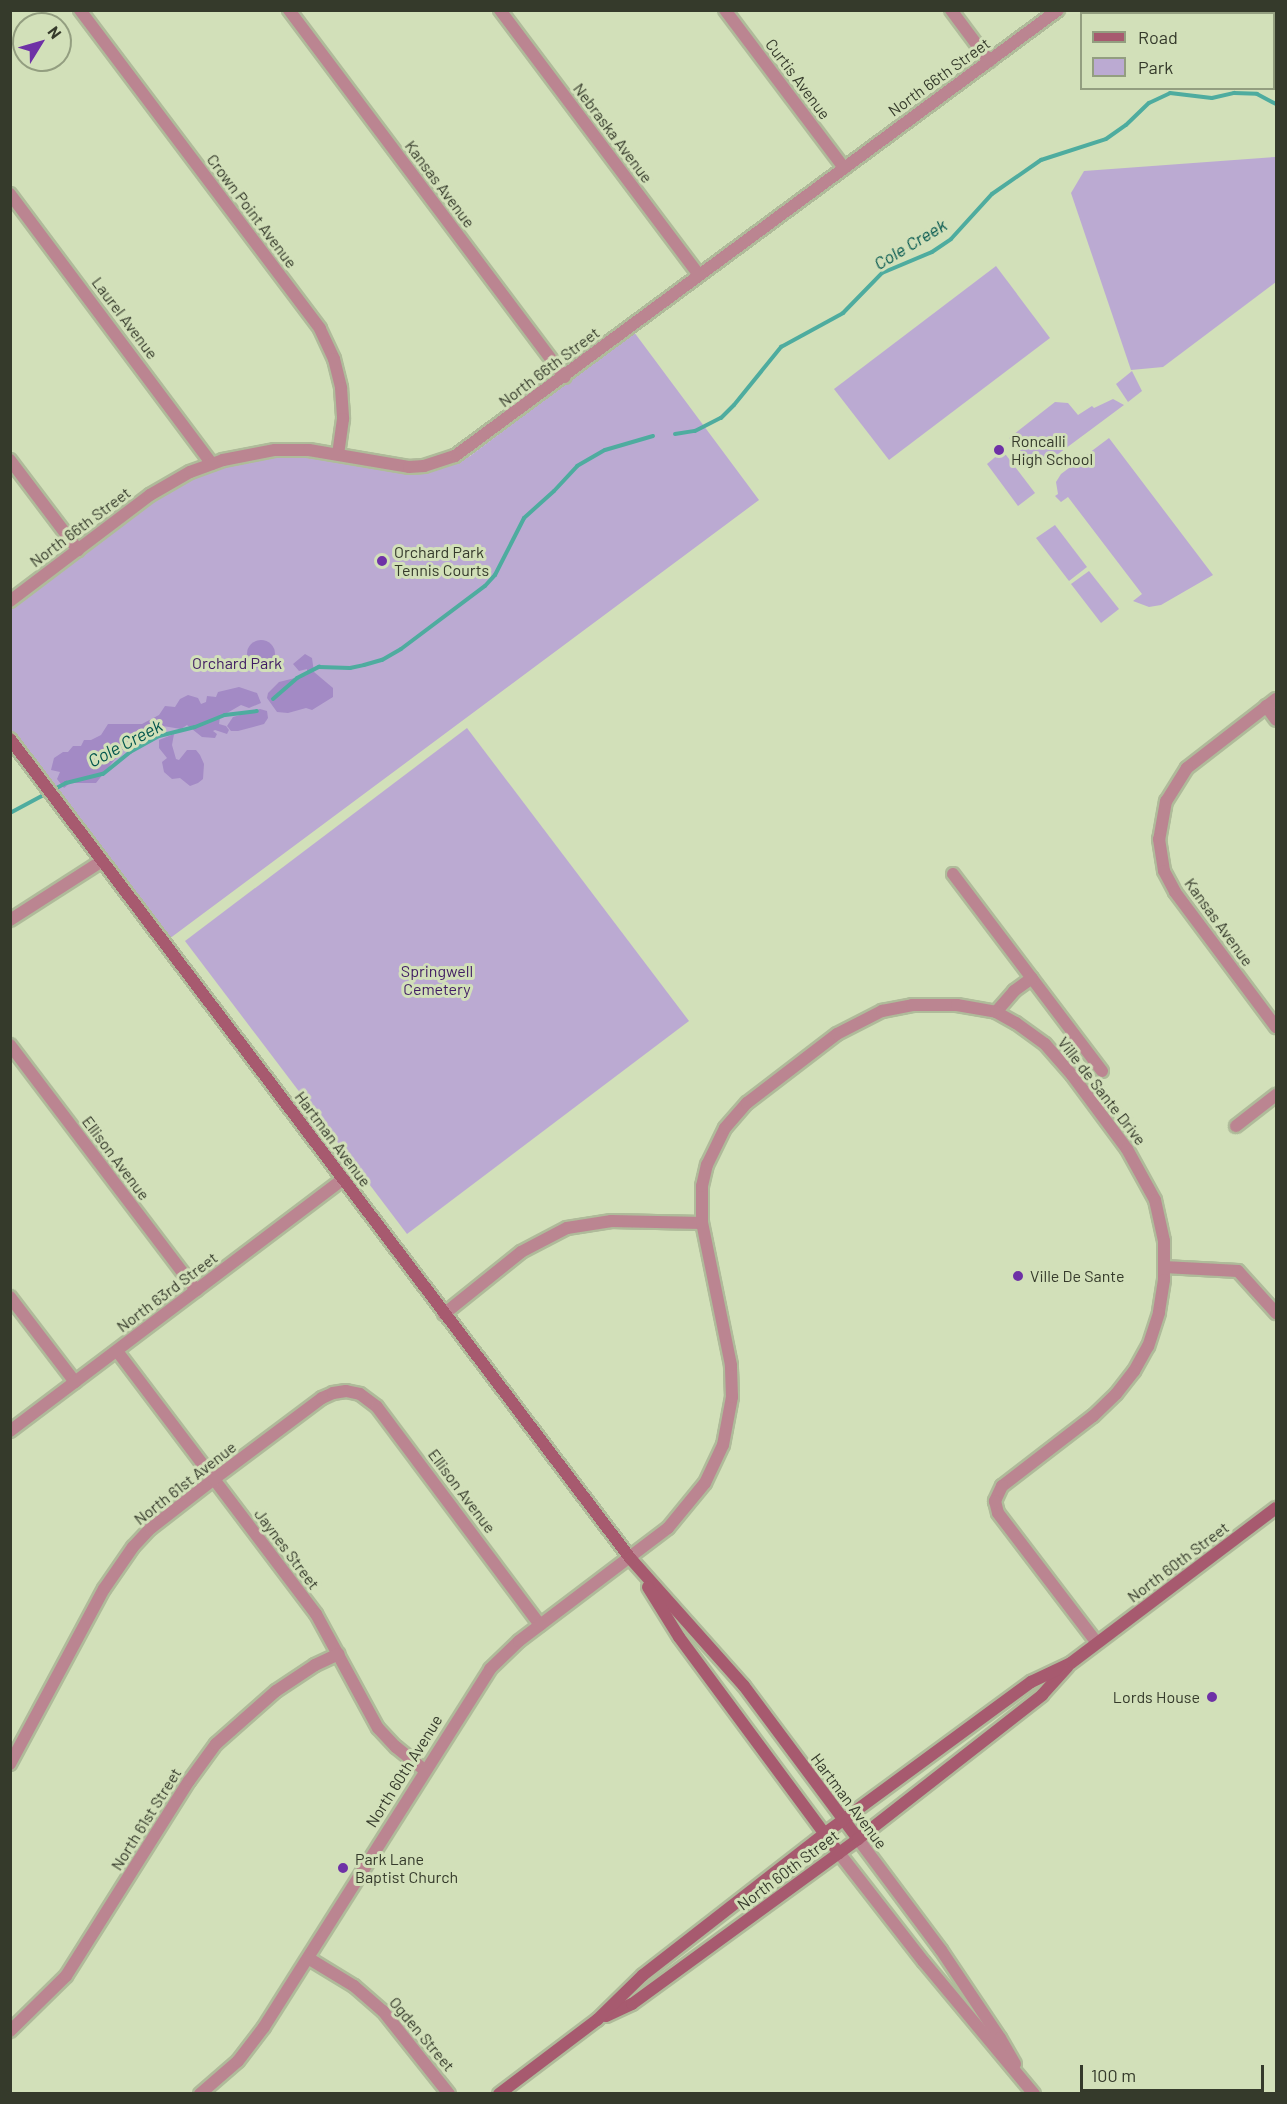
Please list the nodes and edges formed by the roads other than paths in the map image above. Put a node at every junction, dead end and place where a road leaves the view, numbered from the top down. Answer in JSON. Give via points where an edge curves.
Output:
{"nodes":[{"id":1,"x":80,"y":10,"type":"edge"},
{"id":2,"x":289,"y":10,"type":"edge"},
{"id":3,"x":500,"y":10,"type":"edge"},
{"id":4,"x":725,"y":10,"type":"edge"},
{"id":5,"x":951,"y":10,"type":"edge"},
{"id":6,"x":1058,"y":10,"type":"edge"},
{"id":7,"x":989,"y":61,"type":"junction"},
{"id":8,"x":844,"y":168,"type":"junction"},
{"id":9,"x":10,"y":194,"type":"edge"},
{"id":10,"x":699,"y":275,"type":"junction"},
{"id":11,"x":565,"y":376,"type":"junction"},
{"id":12,"x":338,"y":453,"type":"junction"},
{"id":13,"x":10,"y":460,"type":"edge"},
{"id":14,"x":212,"y":464,"type":"junction"},
{"id":15,"x":78,"y":550,"type":"junction"},
{"id":16,"x":10,"y":601,"type":"edge"},
{"id":17,"x":1271,"y":703,"type":"edge"},
{"id":18,"x":1276,"y":720,"type":"edge"},
{"id":19,"x":10,"y":739,"type":"edge"},
{"id":20,"x":102,"y":861,"type":"junction"},
{"id":21,"x":953,"y":874,"type":"dead end"},
{"id":22,"x":10,"y":920,"type":"edge"},
{"id":23,"x":1032,"y":978,"type":"junction"},
{"id":24,"x":996,"y":1012,"type":"junction"},
{"id":25,"x":1276,"y":1027,"type":"edge"},
{"id":26,"x":10,"y":1045,"type":"edge"},
{"id":27,"x":1102,"y":1071,"type":"dead end"},
{"id":28,"x":1276,"y":1095,"type":"edge"},
{"id":29,"x":1236,"y":1126,"type":"dead end"},
{"id":30,"x":343,"y":1179,"type":"junction"},
{"id":31,"x":702,"y":1223,"type":"junction"},
{"id":32,"x":1164,"y":1267,"type":"junction"},
{"id":33,"x":196,"y":1290,"type":"junction"},
{"id":34,"x":10,"y":1297,"type":"edge"},
{"id":35,"x":1276,"y":1313,"type":"edge"},
{"id":36,"x":444,"y":1314,"type":"junction"},
{"id":37,"x":117,"y":1351,"type":"junction"},
{"id":38,"x":75,"y":1382,"type":"junction"},
{"id":39,"x":346,"y":1391,"type":"joint"},
{"id":40,"x":10,"y":1431,"type":"edge"},
{"id":41,"x":214,"y":1479,"type":"junction"},
{"id":42,"x":1276,"y":1508,"type":"edge"},
{"id":43,"x":630,"y":1558,"type":"junction"},
{"id":44,"x":540,"y":1625,"type":"junction"},
{"id":45,"x":1097,"y":1643,"type":"junction"},
{"id":46,"x":339,"y":1654,"type":"junction"},
{"id":47,"x":1071,"y":1663,"type":"junction"},
{"id":48,"x":11,"y":1762,"type":"edge"},
{"id":49,"x":424,"y":1770,"type":"junction"},
{"id":50,"x":843,"y":1820,"type":"junction"},
{"id":51,"x":824,"y":1834,"type":"junction"},
{"id":52,"x":858,"y":1839,"type":"junction"},
{"id":53,"x":839,"y":1853,"type":"junction"},
{"id":54,"x":308,"y":1958,"type":"junction"},
{"id":55,"x":597,"y":2020,"type":"junction"},
{"id":56,"x":10,"y":2031,"type":"edge"},
{"id":57,"x":1023,"y":2078,"type":"junction"},
{"id":58,"x":200,"y":2094,"type":"edge"},
{"id":59,"x":449,"y":2094,"type":"edge"},
{"id":60,"x":499,"y":2094,"type":"edge"},
{"id":61,"x":1034,"y":2094,"type":"edge"}],
"edges":[{"from":1,"to":12,"type":"street","name":"Crown Point Avenue","via":[[320,329],[334,359],[341,388]]},
{"from":2,"to":11,"type":"street","name":"Kansas Avenue"},
{"from":3,"to":10,"type":"street","name":"Nebraska Avenue"},
{"from":4,"to":8,"type":"street","name":"Curtis Avenue"},
{"from":5,"to":7,"type":"street"},
{"from":6,"to":7,"type":"street","name":"North 66th Street"},
{"from":7,"to":8,"type":"street","name":"North 66th Street"},
{"from":8,"to":10,"type":"street","name":"North 66th Street"},
{"from":9,"to":14,"type":"street","name":"Laurel Avenue"},
{"from":10,"to":11,"type":"street","name":"North 66th Street"},
{"from":11,"to":12,"type":"street","name":"North 66th Street","via":[[468,448],[433,464],[395,466]]},
{"from":12,"to":14,"type":"street","name":"North 66th Street","via":[[275,450]]},
{"from":13,"to":15,"type":"street"},
{"from":14,"to":15,"type":"street","name":"North 66th Street","via":[[157,490]]},
{"from":15,"to":16,"type":"street","name":"North 66th Street"},
{"from":17,"to":18,"type":"street"},
{"from":17,"to":25,"type":"street","name":"Kansas Avenue","via":[[1187,768],[1166,801],[1160,827],[1161,861],[1175,892]]},
{"from":19,"to":20,"type":"main road","name":"Hartman Avenue"},
{"from":20,"to":22,"type":"street"},
{"from":20,"to":30,"type":"main road","name":"Hartman Avenue"},
{"from":21,"to":23,"type":"street"},
{"from":23,"to":24,"type":"street"},
{"from":23,"to":27,"type":"street"},
{"from":24,"to":31,"type":"street","name":"Ville de Sante Drive","via":[[957,1005],[912,1005],[870,1016],[837,1034],[752,1099],[725,1128],[706,1165]]},
{"from":24,"to":32,"type":"street","name":"Ville de Sante Drive","via":[[1055,1054],[1127,1149],[1155,1200],[1164,1241]]},
{"from":26,"to":33,"type":"street","name":"Ellison Avenue"},
{"from":28,"to":29,"type":"street"},
{"from":30,"to":33,"type":"street","name":"North 63rd Street"},
{"from":30,"to":36,"type":"main road","name":"Hartman Avenue"},
{"from":31,"to":36,"type":"street","via":[[611,1221],[567,1228],[521,1252]]},
{"from":31,"to":43,"type":"street","name":"Ville de Sante Drive","via":[[730,1365],[732,1397],[728,1427],[716,1464],[694,1499],[668,1528]]},
{"from":32,"to":35,"type":"street","via":[[1238,1271]]},
{"from":32,"to":45,"type":"street","name":"Ville de Sante Drive","via":[[1154,1330],[1134,1371],[1093,1416],[1002,1486],[995,1501],[998,1514]]},
{"from":33,"to":37,"type":"street","name":"North 63rd Street"},
{"from":34,"to":38,"type":"street"},
{"from":36,"to":43,"type":"main road","name":"Hartman Avenue"},
{"from":37,"to":38,"type":"street","name":"North 63rd Street"},
{"from":37,"to":41,"type":"street","name":"Jaynes Street"},
{"from":38,"to":40,"type":"street","name":"North 63rd Street"},
{"from":39,"to":41,"type":"street","name":"North 61st Avenue","via":[[322,1398]]},
{"from":39,"to":44,"type":"street","name":"Ellison Avenue","via":[[360,1394],[377,1407]]},
{"from":41,"to":46,"type":"street","name":"Jaynes Street","via":[[316,1614]]},
{"from":41,"to":48,"type":"street","name":"North 61st Avenue","via":[[151,1528],[119,1565]]},
{"from":42,"to":45,"type":"main road","name":"North 60th Street"},
{"from":43,"to":44,"type":"street","name":"North 60th Avenue"},
{"from":43,"to":50,"type":"main road","name":"Hartman Avenue","via":[[744,1686]]},
{"from":43,"to":51,"type":"main road","name":"Hartman Avenue","via":[[679,1637]]},
{"from":44,"to":49,"type":"street","name":"North 60th Avenue","via":[[490,1669]]},
{"from":45,"to":47,"type":"main road","name":"North 60th Street"},
{"from":46,"to":49,"type":"street","name":"Jaynes Street","via":[[378,1728]]},
{"from":46,"to":56,"type":"street","name":"North 61st Street","via":[[276,1691],[216,1744],[66,1976]]},
{"from":47,"to":50,"type":"main road","name":"North 60th Street","via":[[1022,1689]]},
{"from":47,"to":52,"type":"main road","name":"North 60th Street","via":[[1042,1695]]},
{"from":49,"to":54,"type":"street","name":"North 60th Avenue"},
{"from":50,"to":51,"type":"main road","name":"North 60th Street"},
{"from":50,"to":52,"type":"main road","name":"Hartman Avenue"},
{"from":51,"to":53,"type":"main road","name":"Hartman Avenue"},
{"from":51,"to":55,"type":"main road","name":"North 60th Street","via":[[643,1975]]},
{"from":52,"to":53,"type":"main road","name":"North 60th Street"},
{"from":52,"to":57,"type":"street","name":"Hartman Avenue","via":[[941,1950]]},
{"from":53,"to":55,"type":"main road","name":"North 60th Street","via":[[632,2004]]},
{"from":53,"to":57,"type":"street","name":"Hartman Avenue","via":[[984,2037]]},
{"from":54,"to":58,"type":"street","name":"North 60th Avenue","via":[[253,2043]]},
{"from":54,"to":59,"type":"street","name":"Ogden Street","via":[[354,1986],[383,2011]]},
{"from":55,"to":60,"type":"main road","name":"North 60th Street"},
{"from":57,"to":61,"type":"street","name":"Hartman Avenue"}]}
